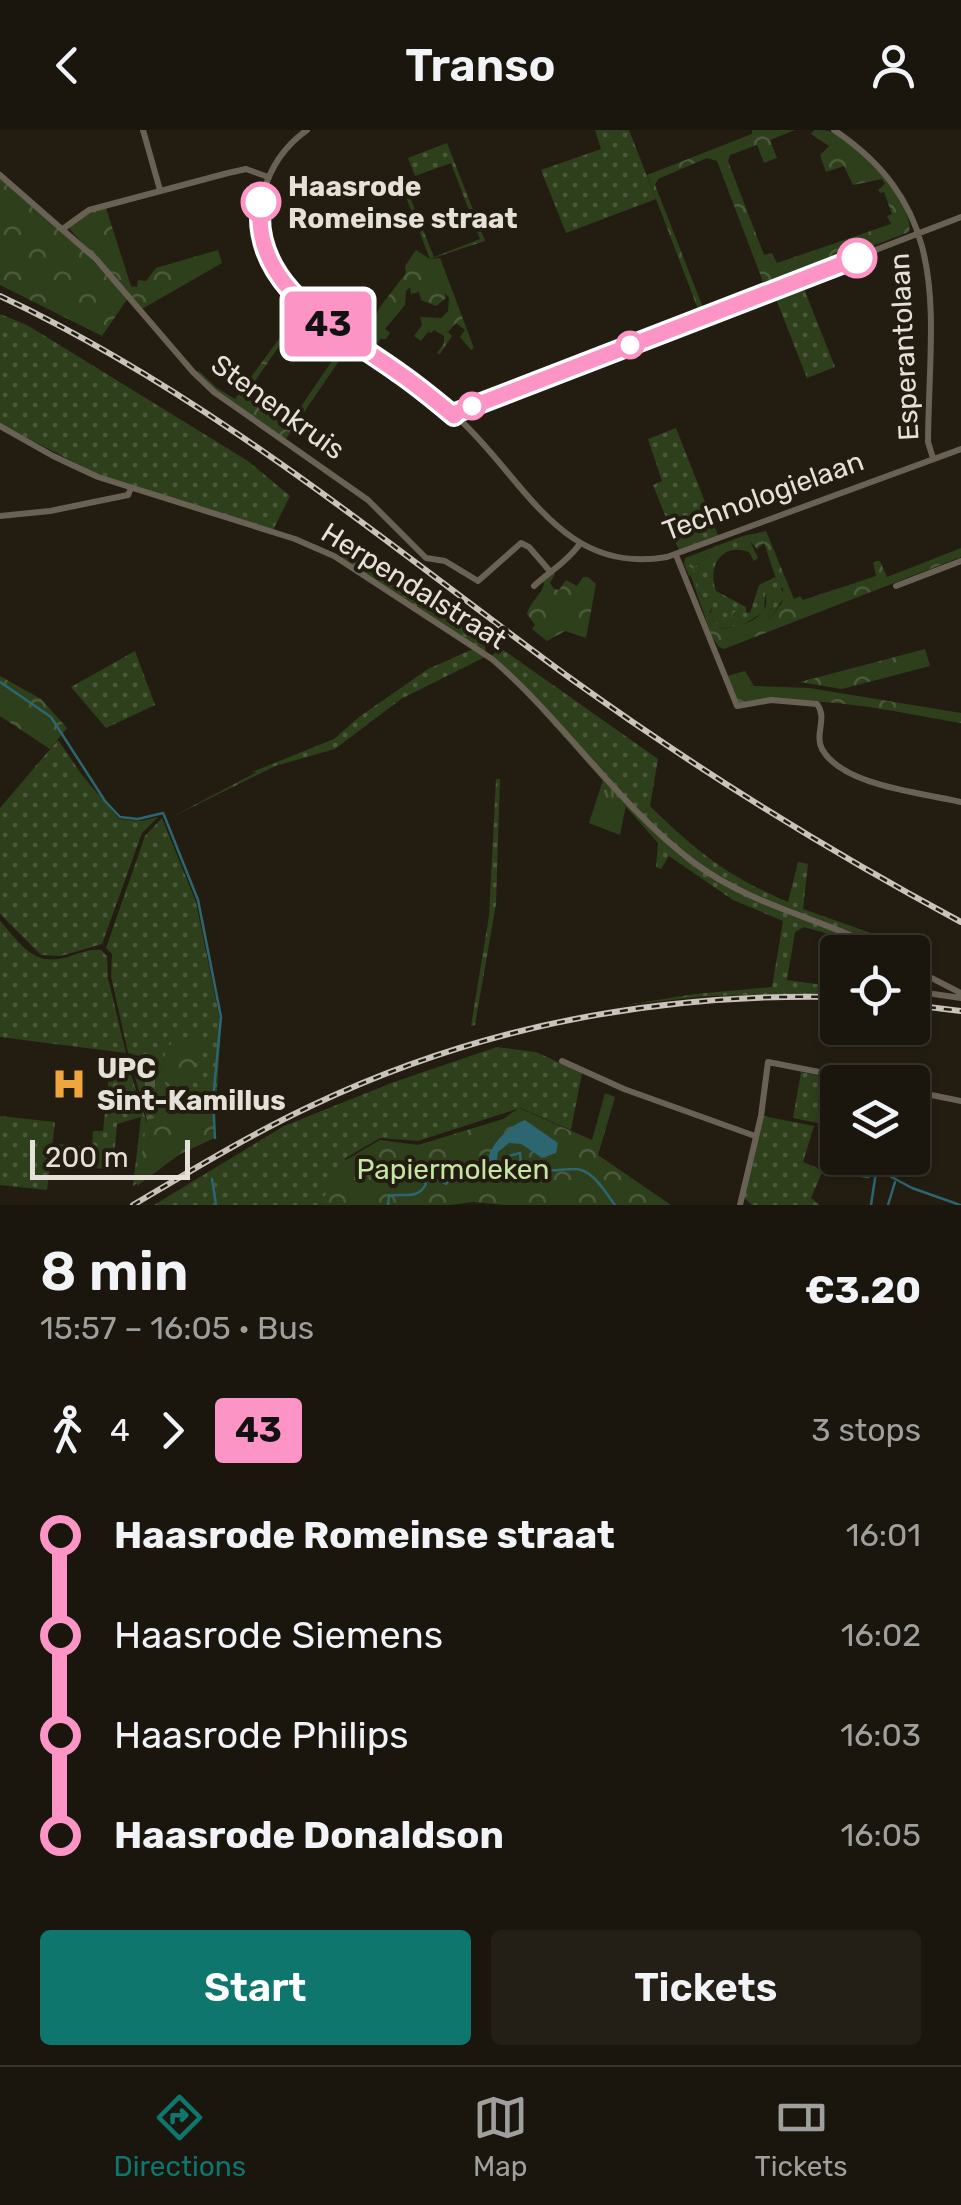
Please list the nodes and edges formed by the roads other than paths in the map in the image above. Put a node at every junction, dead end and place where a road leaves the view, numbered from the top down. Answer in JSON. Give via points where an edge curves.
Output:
{"nodes":[{"id":1,"x":143,"y":130,"type":"edge"},
{"id":2,"x":307,"y":130,"type":"edge"},
{"id":3,"x":834,"y":130,"type":"edge"},
{"id":4,"x":0,"y":175,"type":"edge"},
{"id":5,"x":268,"y":177,"type":"junction"},
{"id":6,"x":160,"y":190,"type":"junction"},
{"id":7,"x":961,"y":217,"type":"edge"},
{"id":8,"x":64,"y":228,"type":"junction"},
{"id":9,"x":920,"y":233,"type":"junction"},
{"id":10,"x":454,"y":416,"type":"junction"},
{"id":11,"x":0,"y":426,"type":"edge"},
{"id":12,"x":961,"y":452,"type":"edge"},
{"id":13,"x":932,"y":458,"type":"junction"},
{"id":14,"x":131,"y":488,"type":"junction"},
{"id":15,"x":0,"y":516,"type":"edge"},
{"id":16,"x":579,"y":544,"type":"junction"},
{"id":17,"x":676,"y":554,"type":"junction"},
{"id":18,"x":961,"y":561,"type":"edge"},
{"id":19,"x":548,"y":569,"type":"junction"},
{"id":20,"x":534,"y":586,"type":"dead end"},
{"id":21,"x":896,"y":586,"type":"dead end"},
{"id":22,"x":961,"y":802,"type":"edge"},
{"id":23,"x":850,"y":935,"type":"edge"},
{"id":24,"x":930,"y":978,"type":"edge"},
{"id":25,"x":930,"y":993,"type":"edge"},
{"id":26,"x":961,"y":996,"type":"edge"},
{"id":27,"x":562,"y":1061,"type":"dead end"},
{"id":28,"x":820,"y":1072,"type":"edge"},
{"id":29,"x":930,"y":1095,"type":"edge"},
{"id":30,"x":961,"y":1101,"type":"edge"},
{"id":31,"x":755,"y":1136,"type":"junction"},
{"id":32,"x":740,"y":1205,"type":"edge"}],
"edges":[{"from":1,"to":6,"type":"street"},
{"from":2,"to":5,"type":"street"},
{"from":3,"to":9,"type":"street","name":"Esperantolaan","via":[[896,184]]},
{"from":4,"to":8,"type":"street","name":"Stenenkruis"},
{"from":5,"to":6,"type":"street","via":[[246,169]]},
{"from":5,"to":10,"type":"street","name":"Technologielaan","via":[[260,227],[286,286]]},
{"from":6,"to":8,"type":"street","via":[[81,213]]},
{"from":7,"to":9,"type":"street"},
{"from":8,"to":19,"type":"street","name":"Stenenkruis","via":[[192,372],[368,500],[426,558],[446,561],[478,581],[522,544]]},
{"from":9,"to":10,"type":"street"},
{"from":9,"to":13,"type":"street","name":"Esperantolaan","via":[[930,298]]},
{"from":10,"to":16,"type":"street","name":"Technologielaan"},
{"from":11,"to":14,"type":"street","name":"Herpendalstraat"},
{"from":12,"to":13,"type":"street","name":"Technologielaan"},
{"from":13,"to":17,"type":"street","name":"Technologielaan"},
{"from":14,"to":15,"type":"street","via":[[128,496]]},
{"from":14,"to":23,"type":"street","name":"Herpendalstraat","via":[[294,538],[351,566],[492,659],[692,861],[742,894]]},
{"from":16,"to":17,"type":"street","name":"Technologielaan","via":[[634,561]]},
{"from":16,"to":19,"type":"street"},
{"from":17,"to":22,"type":"street","via":[[737,706],[771,700],[817,704],[823,714],[819,742],[829,759],[861,779]]},
{"from":18,"to":21,"type":"street"},
{"from":19,"to":20,"type":"street"},
{"from":24,"to":26,"type":"street"},
{"from":25,"to":26,"type":"street"},
{"from":27,"to":31,"type":"street"},
{"from":28,"to":31,"type":"street","via":[[768,1062]]},
{"from":29,"to":30,"type":"street"},
{"from":31,"to":32,"type":"street"}]}
